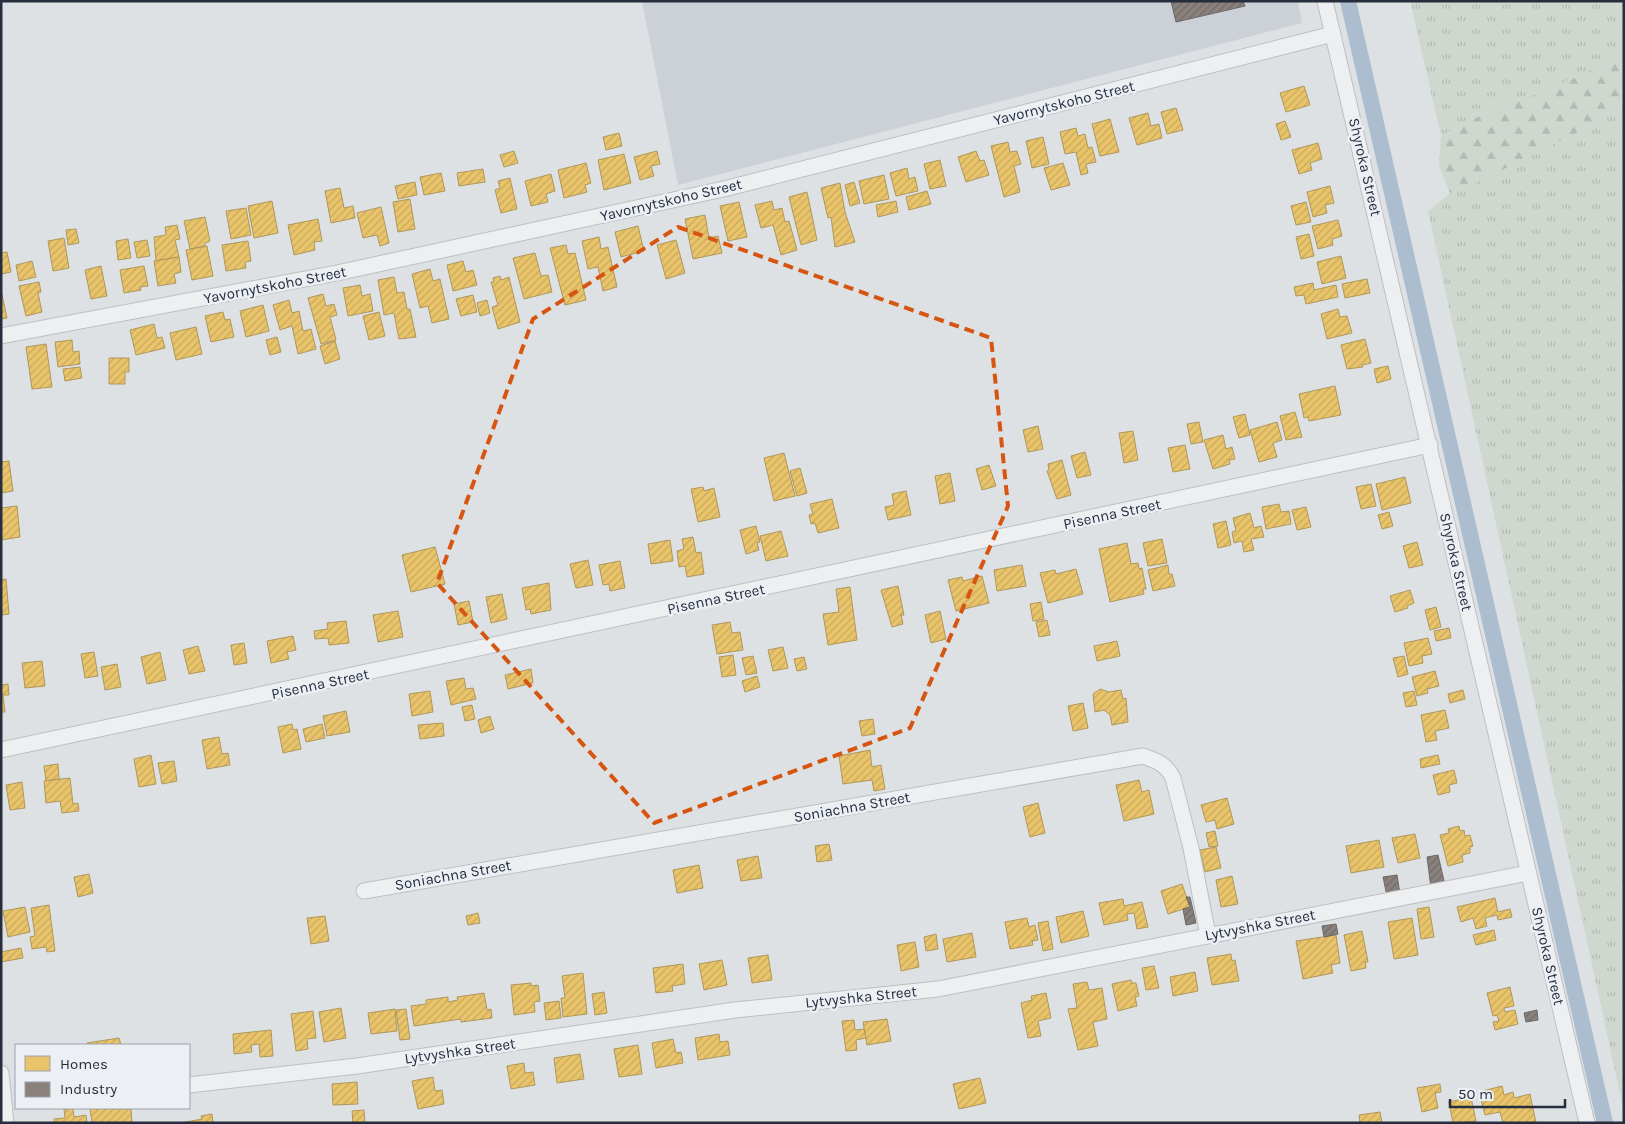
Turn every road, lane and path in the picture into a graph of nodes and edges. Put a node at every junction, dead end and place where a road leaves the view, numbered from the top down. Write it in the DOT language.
graph roads {
  1 [pos="1325,1"];
  2 [pos="1333,34"];
  3 [pos="1,336"];
  4 [pos="1430,445"];
  5 [pos="1,750"];
  6 [pos="1528,873"];
  7 [pos="364,891"];
  8 [pos="1208,935"];
  9 [pos="1,1073"];
  10 [pos="190,1085"];
  11 [pos="11,1104"];
  12 [pos="6,1123"];
  13 [pos="1587,1123"];
  1 -- 2 [label="street, Shyroka Street"];
  2 -- 3 [label="street, Yavornytskoho Street"];
  2 -- 4 [label="street, Shyroka Street"];
  4 -- 5 [label="street, Pisenna Street"];
  4 -- 6 [label="street, Shyroka Street"];
  6 -- 8 [label="street, Lytvyshka Street"];
  6 -- 13 [label="street, Shyroka Street"];
  7 -- 8 [label="street, Soniachna Street"];
  8 -- 10 [label="street, Lytvyshka Street"];
  9 -- 11 [label="street"];
  11 -- 12 [label="street"];
}
